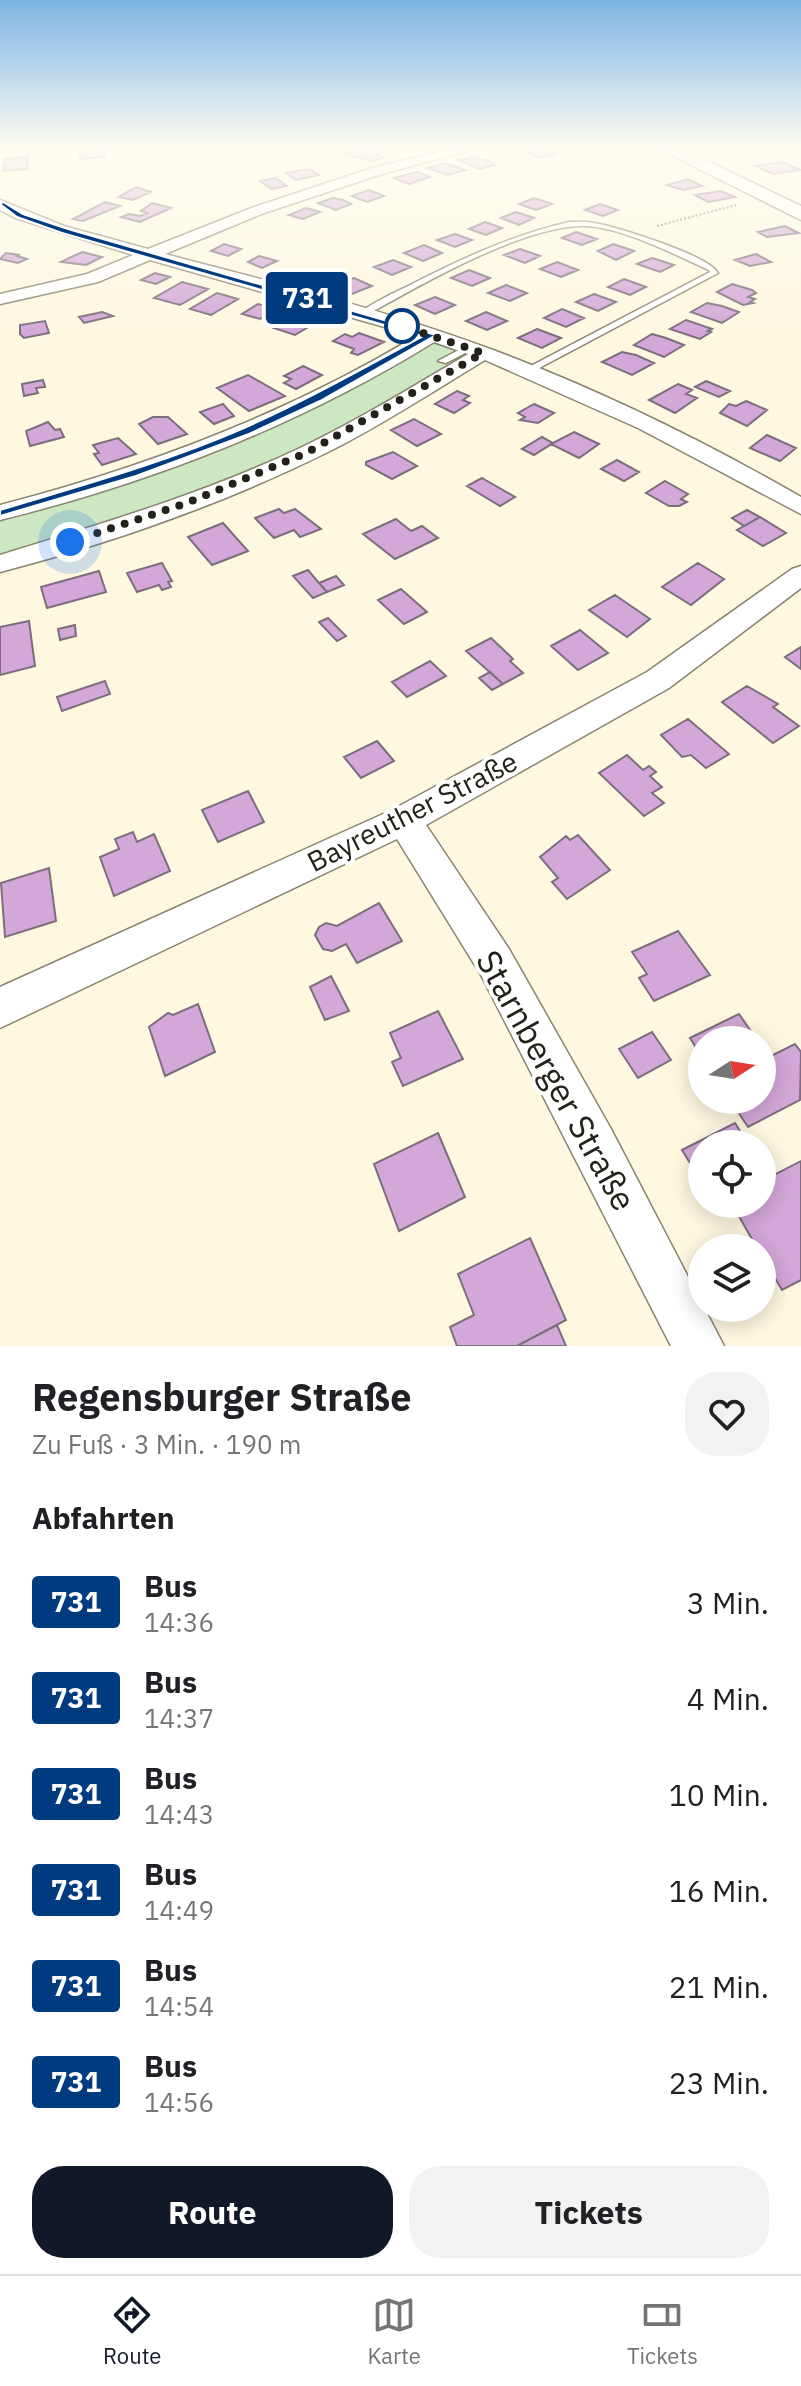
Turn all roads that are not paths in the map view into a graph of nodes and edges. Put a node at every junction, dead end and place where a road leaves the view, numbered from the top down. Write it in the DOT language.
graph roads {
  1 [pos="12,210"];
  2 [pos="260,210"];
  3 [pos="153,256"];
  4 [pos="0,299"];
  5 [pos="362,314"];
  6 [pos="431,335"];
  7 [pos="476,350"];
  8 [pos="443,361"];
  9 [pos="528,371"];
  10 [pos="801,507"];
  11 [pos="0,513"];
  12 [pos="0,564"];
  13 [pos="801,575"];
  14 [pos="404,820"];
  15 [pos="0,1008"];
  16 [pos="698,1346"];
  1 -- 3 [label="street"];
  2 -- 3 [label="street"];
  3 -- 4 [label="street"];
  3 -- 5 [label="street"];
  5 -- 6 [label="street"];
  5 -- 9 [label="lane"];
  6 -- 7 [label="street"];
  6 -- 11 [label="street"];
  7 -- 8 [label="lane"];
  7 -- 9 [label="street"];
  7 -- 12 [label="street"];
  9 -- 10 [label="street"];
  13 -- 14 [label="street, Bayreuther Straße"];
  14 -- 15 [label="street, Bayreuther Straße"];
  14 -- 16 [label="street, Starnberger Straße"];
}
